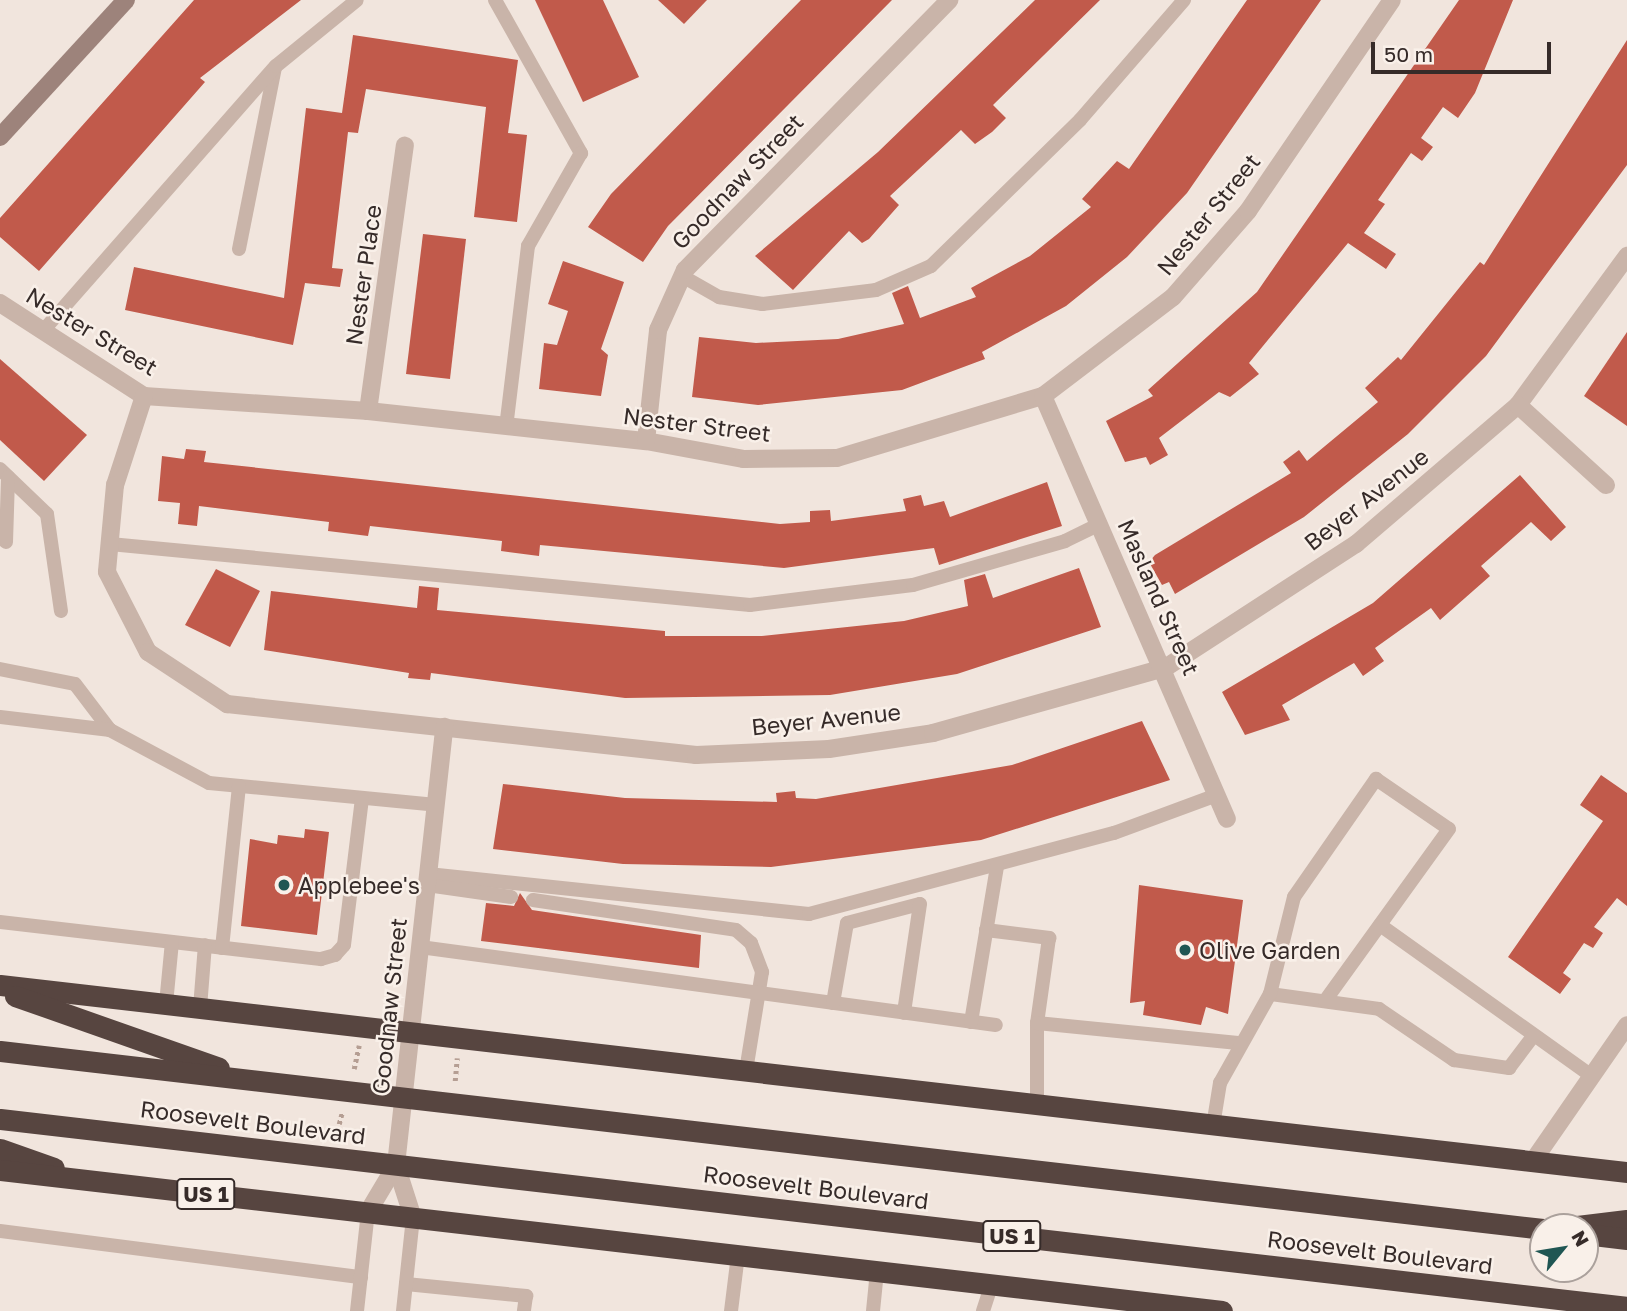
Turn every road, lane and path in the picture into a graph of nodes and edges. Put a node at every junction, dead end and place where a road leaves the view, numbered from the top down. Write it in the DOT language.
graph roads {
  1 [pos="125,0"];
  2 [pos="357,0"];
  3 [pos="495,0"];
  4 [pos="949,0"];
  5 [pos="1184,0"];
  6 [pos="1392,0"];
  7 [pos="276,66"];
  8 [pos="0,137"];
  9 [pos="405,146"];
  10 [pos="239,249"];
  11 [pos="1627,256"];
  12 [pos="682,276"];
  13 [pos="0,303"];
  14 [pos="42,332"];
  15 [pos="144,396"];
  16 [pos="1042,396"];
  17 [pos="1518,405"];
  18 [pos="368,411"];
  19 [pos="506,427"];
  20 [pos="646,441"];
  21 [pos="4,473"];
  22 [pos="1606,485"];
  23 [pos="1100,524"];
  24 [pos="6,542"];
  25 [pos="110,544"];
  26 [pos="61,611"];
  27 [pos="1165,668"];
  28 [pos="0,669"];
  29 [pos="0,717"];
  30 [pos="444,727"];
  31 [pos="110,730"];
  32 [pos="239,786"];
  33 [pos="1217,796"];
  34 [pos="362,798"];
  35 [pos="436,805"];
  36 [pos="1227,819"];
  37 [pos="997,866"];
  38 [pos="428,880"];
  39 [pos="511,897"];
  40 [pos="533,900"];
  41 [pos="0,922"];
  42 [pos="1380,925"];
  43 [pos="986,930"];
  44 [pos="172,942"];
  45 [pos="205,946"];
  46 [pos="420,947"];
  47 [pos="222,948"];
  48 [pos="0,988"];
  49 [pos="756,993"];
  50 [pos="1270,994"];
  51 [pos="1325,1001"];
  52 [pos="833,1003"];
  53 [pos="166,1004"];
  54 [pos="200,1008"];
  55 [pos="904,1013"];
  56 [pos="971,1022"];
  57 [pos="1037,1024"];
  58 [pos="996,1025"];
  59 [pos="1627,1025"];
  60 [pos="411,1033"];
  61 [pos="1534,1035"];
  62 [pos="1238,1044"];
  63 [pos="359,1046"];
  64 [pos="0,1051"];
  65 [pos="457,1057"];
  66 [pos="354,1069"];
  67 [pos="746,1071"];
  68 [pos="1592,1076"];
  69 [pos="254,1080"];
  70 [pos="455,1081"];
  71 [pos="404,1097"];
  72 [pos="1037,1104"];
  73 [pos="342,1113"];
  74 [pos="0,1119"];
  75 [pos="339,1124"];
  76 [pos="1213,1126"];
  77 [pos="0,1149"];
  78 [pos="1533,1161"];
  79 [pos="396,1165"];
  80 [pos="0,1170"];
  81 [pos="1627,1172"];
  82 [pos="91,1181"];
  83 [pos="368,1212"];
  84 [pos="413,1218"];
  85 [pos="1627,1220"];
  86 [pos="1599,1223"];
  87 [pos="1529,1227"];
  88 [pos="0,1231"];
  89 [pos="1599,1236"];
  90 [pos="1627,1239"];
  91 [pos="738,1255"];
  92 [pos="877,1271"];
  93 [pos="361,1277"];
  94 [pos="405,1284"];
  95 [pos="992,1284"];
  96 [pos="1627,1307"];
  97 [pos="357,1311"];
  98 [pos="402,1311"];
  99 [pos="524,1311"];
  100 [pos="731,1311"];
  101 [pos="873,1311"];
  102 [pos="983,1311"];
  103 [pos="1222,1311"];
  1 -- 8 [label="main road"];
  2 -- 7 [label="lane"];
  3 -- 19 [label="lane"];
  4 -- 12 [label="street, Goodnaw Street"];
  5 -- 12 [label="lane"];
  6 -- 16 [label="street, Nester Street"];
  7 -- 10 [label="lane"];
  7 -- 14 [label="lane"];
  9 -- 18 [label="street, Nester Place"];
  11 -- 17 [label="street, Beyer Avenue"];
  12 -- 20 [label="street, Goodnaw Street"];
  13 -- 14 [label="street, Nester Street"];
  14 -- 15 [label="street, Nester Street"];
  15 -- 18 [label="street, Nester Street"];
  15 -- 25 [label="street, Beyer Avenue"];
  16 -- 20 [label="street, Nester Street"];
  16 -- 23 [label="street, Masland Street"];
  17 -- 22 [label="street"];
  17 -- 27 [label="street, Beyer Avenue"];
  18 -- 19 [label="street, Nester Street"];
  19 -- 20 [label="street, Nester Street"];
  21 -- 24 [label="lane"];
  21 -- 26 [label="lane"];
  23 -- 25 [label="lane"];
  23 -- 27 [label="street, Masland Street"];
  25 -- 30 [label="street, Beyer Avenue"];
  27 -- 30 [label="street, Beyer Avenue"];
  27 -- 33 [label="street, Masland Street"];
  28 -- 31 [label="lane"];
  29 -- 31 [label="lane"];
  30 -- 35 [label="street, Goodnaw Street"];
  31 -- 32 [label="lane"];
  32 -- 34 [label="lane"];
  32 -- 47 [label="lane"];
  33 -- 36 [label="street, Masland Street"];
  33 -- 37 [label="lane"];
  34 -- 35 [label="lane"];
  34 -- 47 [label="lane"];
  35 -- 38 [label="street, Goodnaw Street"];
  37 -- 38 [label="lane"];
  37 -- 43 [label="lane"];
  38 -- 39 [label="lane"];
  38 -- 46 [label="street, Goodnaw Street"];
  40 -- 49 [label="lane"];
  41 -- 44 [label="lane"];
  42 -- 50 [label="lane"];
  42 -- 51 [label="lane"];
  42 -- 61 [label="lane"];
  43 -- 56 [label="lane"];
  43 -- 57 [label="lane"];
  44 -- 45 [label="lane"];
  44 -- 53 [label="lane"];
  45 -- 47 [label="lane"];
  45 -- 54 [label="lane"];
  46 -- 49 [label="lane"];
  46 -- 60 [label="street, Goodnaw Street"];
  48 -- 53 [label="highway"];
  48 -- 69 [label="highway"];
  49 -- 52 [label="lane"];
  49 -- 67 [label="lane"];
  50 -- 51 [label="lane"];
  50 -- 62 [label="lane"];
  51 -- 61 [label="lane"];
  52 -- 55 [label="lane"];
  52 -- 55 [label="lane"];
  53 -- 54 [label="highway"];
  54 -- 60 [label="highway"];
  55 -- 56 [label="lane"];
  56 -- 58 [label="lane"];
  57 -- 62 [label="lane"];
  57 -- 72 [label="lane"];
  59 -- 68 [label="street"];
  60 -- 67 [label="highway"];
  60 -- 71 [label="street, Goodnaw Street"];
  61 -- 68 [label="lane"];
  62 -- 76 [label="lane"];
  63 -- 66 [label="path"];
  64 -- 69 [label="highway, Roosevelt Boulevard"];
  65 -- 70 [label="path"];
  67 -- 72 [label="highway"];
  68 -- 78 [label="street"];
  69 -- 71 [label="highway, Roosevelt Boulevard"];
  71 -- 79 [label="street, Goodnaw Street"];
  71 -- 87 [label="highway, Roosevelt Boulevard"];
  72 -- 76 [label="highway"];
  73 -- 75 [label="path"];
  74 -- 79 [label="highway, Roosevelt Boulevard / US 1"];
  76 -- 78 [label="highway"];
  77 -- 82 [label="highway"];
  78 -- 81 [label="highway"];
  79 -- 83 [label="street, Goodnaw Street"];
  79 -- 84 [label="street, Goodnaw Street"];
  79 -- 96 [label="highway, Roosevelt Boulevard / US 1"];
  80 -- 82 [label="highway, US 1"];
  82 -- 83 [label="highway, US 1"];
  83 -- 84 [label="highway, US 1"];
  83 -- 93 [label="lane"];
  84 -- 91 [label="highway, US 1"];
  84 -- 94 [label="lane"];
  85 -- 86 [label="highway"];
  88 -- 93 [label="lane"];
  89 -- 90 [label="highway"];
  91 -- 92 [label="highway, US 1"];
  91 -- 100 [label="lane"];
  92 -- 95 [label="highway, US 1"];
  92 -- 101 [label="lane"];
  93 -- 97 [label="lane"];
  94 -- 98 [label="lane"];
  94 -- 99 [label="lane"];
  95 -- 102 [label="lane"];
  95 -- 103 [label="highway, US 1"];
}
